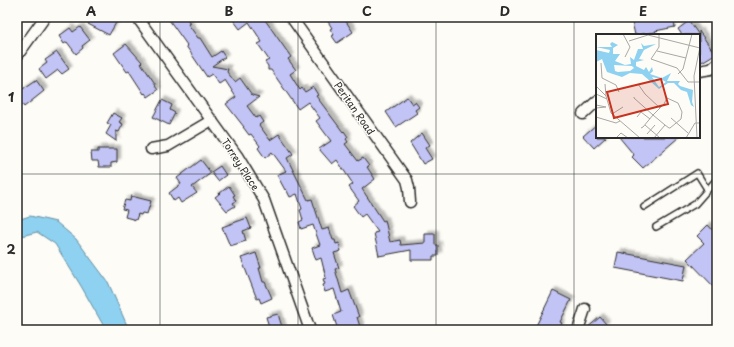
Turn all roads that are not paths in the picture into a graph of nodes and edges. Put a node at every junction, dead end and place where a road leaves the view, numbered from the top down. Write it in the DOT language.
graph roads {
  1 [pos="45,17"];
  2 [pos="137,17"];
  3 [pos="291,17"];
  4 [pos="17,56"];
  5 [pos="717,64"];
  6 [pos="700,71"];
  7 [pos="596,102"];
  8 [pos="583,114"];
  9 [pos="212,120"];
  10 [pos="151,149"];
  11 [pos="717,179"];
  12 [pos="707,189"];
  13 [pos="410,202"];
  14 [pos="644,207"];
  15 [pos="656,227"];
  16 [pos="585,309"];
  17 [pos="310,330"];
  18 [pos="578,330"];
  1 -- 4 [label="street"];
  2 -- 9 [label="street, Torrey Place"];
  3 -- 13 [label="street, Peritan Road"];
  5 -- 6 [label="street"];
  7 -- 8 [label="street"];
  9 -- 10 [label="street"];
  9 -- 17 [label="street, Torrey Place"];
  11 -- 12 [label="lane"];
  12 -- 14 [label="lane"];
  12 -- 15 [label="lane"];
  16 -- 18 [label="street"];
}
